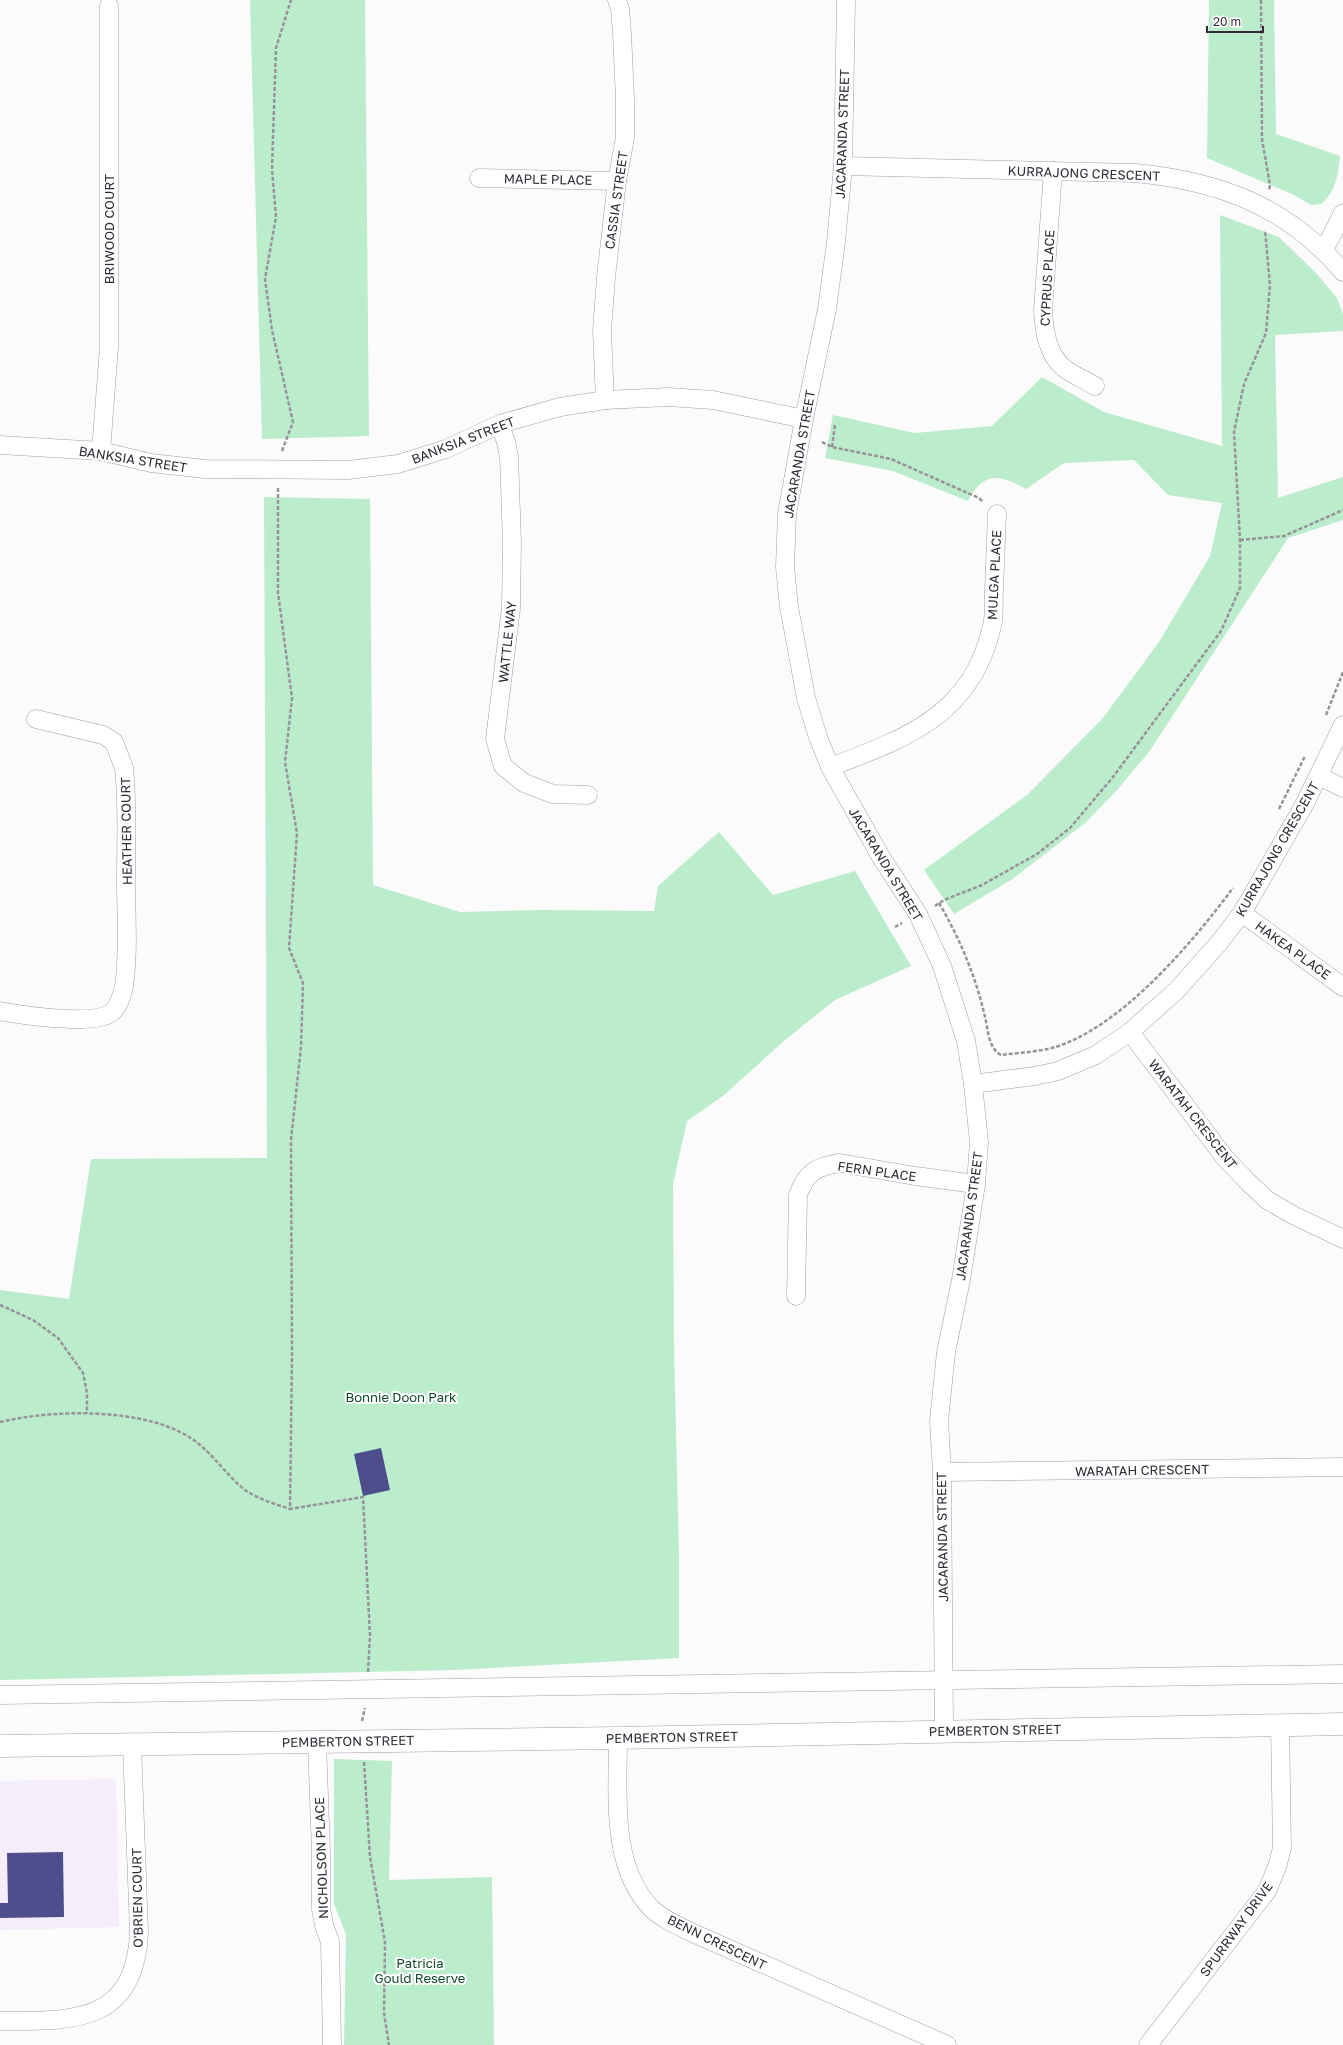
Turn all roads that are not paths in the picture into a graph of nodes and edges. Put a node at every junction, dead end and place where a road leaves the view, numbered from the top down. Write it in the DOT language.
graph roads {
  1 [pos="617,0"];
  2 [pos="846,0"];
  3 [pos="109,6"];
  4 [pos="844,166"];
  5 [pos="1053,171"];
  6 [pos="479,178"];
  7 [pos="617,181"];
  8 [pos="1343,213"];
  9 [pos="1324,250"];
  10 [pos="1343,272"];
  11 [pos="1094,386"];
  12 [pos="605,400"];
  13 [pos="804,419"];
  14 [pos="500,424"];
  15 [pos="0,445"];
  16 [pos="101,451"];
  17 [pos="997,514"];
  18 [pos="36,719"];
  19 [pos="1343,725"];
  20 [pos="830,767"];
  21 [pos="1319,776"];
  22 [pos="1343,788"];
  23 [pos="588,795"];
  24 [pos="1242,913"];
  25 [pos="1343,987"];
  26 [pos="0,1011"];
  27 [pos="1130,1032"];
  28 [pos="973,1084"];
  29 [pos="976,1184"];
  30 [pos="1343,1239"];
  31 [pos="796,1296"];
  32 [pos="1343,1466"];
  33 [pos="942,1472"];
  34 [pos="1343,1674"];
  35 [pos="944,1680"];
  36 [pos="0,1695"];
  37 [pos="1343,1724"];
  38 [pos="1280,1725"];
  39 [pos="944,1731"];
  40 [pos="618,1738"];
  41 [pos="317,1742"];
  42 [pos="132,1744"];
  43 [pos="0,1746"];
  44 [pos="0,2020"];
  45 [pos="332,2045"];
  46 [pos="947,2045"];
  47 [pos="1148,2045"];
  1 -- 7 [label="street, CASSIA STREET"];
  2 -- 4 [label="street, JACARANDA STREET"];
  3 -- 16 [label="street, BRIWOOD COURT"];
  4 -- 5 [label="street, KURRAJONG CRESCENT"];
  4 -- 13 [label="street, JACARANDA STREET"];
  5 -- 9 [label="street, KURRAJONG CRESCENT"];
  5 -- 11 [label="street, CYPRUS PLACE"];
  6 -- 7 [label="street, MAPLE PLACE"];
  7 -- 12 [label="street, CASSIA STREET"];
  8 -- 9 [label="street"];
  9 -- 10 [label="street, KURRAJONG CRESCENT"];
  12 -- 13 [label="street, BANKSIA STREET"];
  12 -- 14 [label="street, BANKSIA STREET"];
  13 -- 20 [label="street, JACARANDA STREET"];
  14 -- 16 [label="street, BANKSIA STREET"];
  14 -- 23 [label="street, WATTLE WAY"];
  15 -- 16 [label="street, BANKSIA STREET"];
  17 -- 20 [label="street, MULGA PLACE"];
  18 -- 26 [label="street, HEATHER COURT"];
  19 -- 21 [label="street, KURRAJONG CRESCENT"];
  20 -- 28 [label="street, JACARANDA STREET"];
  21 -- 22 [label="street"];
  21 -- 24 [label="street, KURRAJONG CRESCENT"];
  24 -- 25 [label="street, HAKEA PLACE"];
  24 -- 27 [label="street, KURRAJONG CRESCENT"];
  27 -- 28 [label="street, KURRAJONG CRESCENT"];
  27 -- 30 [label="street, WARATAH CRESCENT"];
  28 -- 29 [label="street, JACARANDA STREET"];
  29 -- 31 [label="street, FERN PLACE"];
  29 -- 33 [label="street, JACARANDA STREET"];
  32 -- 33 [label="street, WARATAH CRESCENT"];
  33 -- 35 [label="street, JACARANDA STREET"];
  34 -- 35 [label="street"];
  35 -- 36 [label="street"];
  35 -- 39 [label="street, JACARANDA STREET"];
  37 -- 38 [label="main road, PEMBERTON STREET"];
  38 -- 39 [label="main road, PEMBERTON STREET"];
  38 -- 47 [label="street, SPURRWAY DRIVE"];
  39 -- 40 [label="main road, PEMBERTON STREET"];
  40 -- 41 [label="main road, PEMBERTON STREET"];
  40 -- 46 [label="street, BENN CRESCENT"];
  41 -- 42 [label="main road, PEMBERTON STREET"];
  41 -- 45 [label="street, NICHOLSON PLACE"];
  42 -- 43 [label="main road, PEMBERTON STREET"];
  42 -- 44 [label="street, O'BRIEN COURT"];
}
